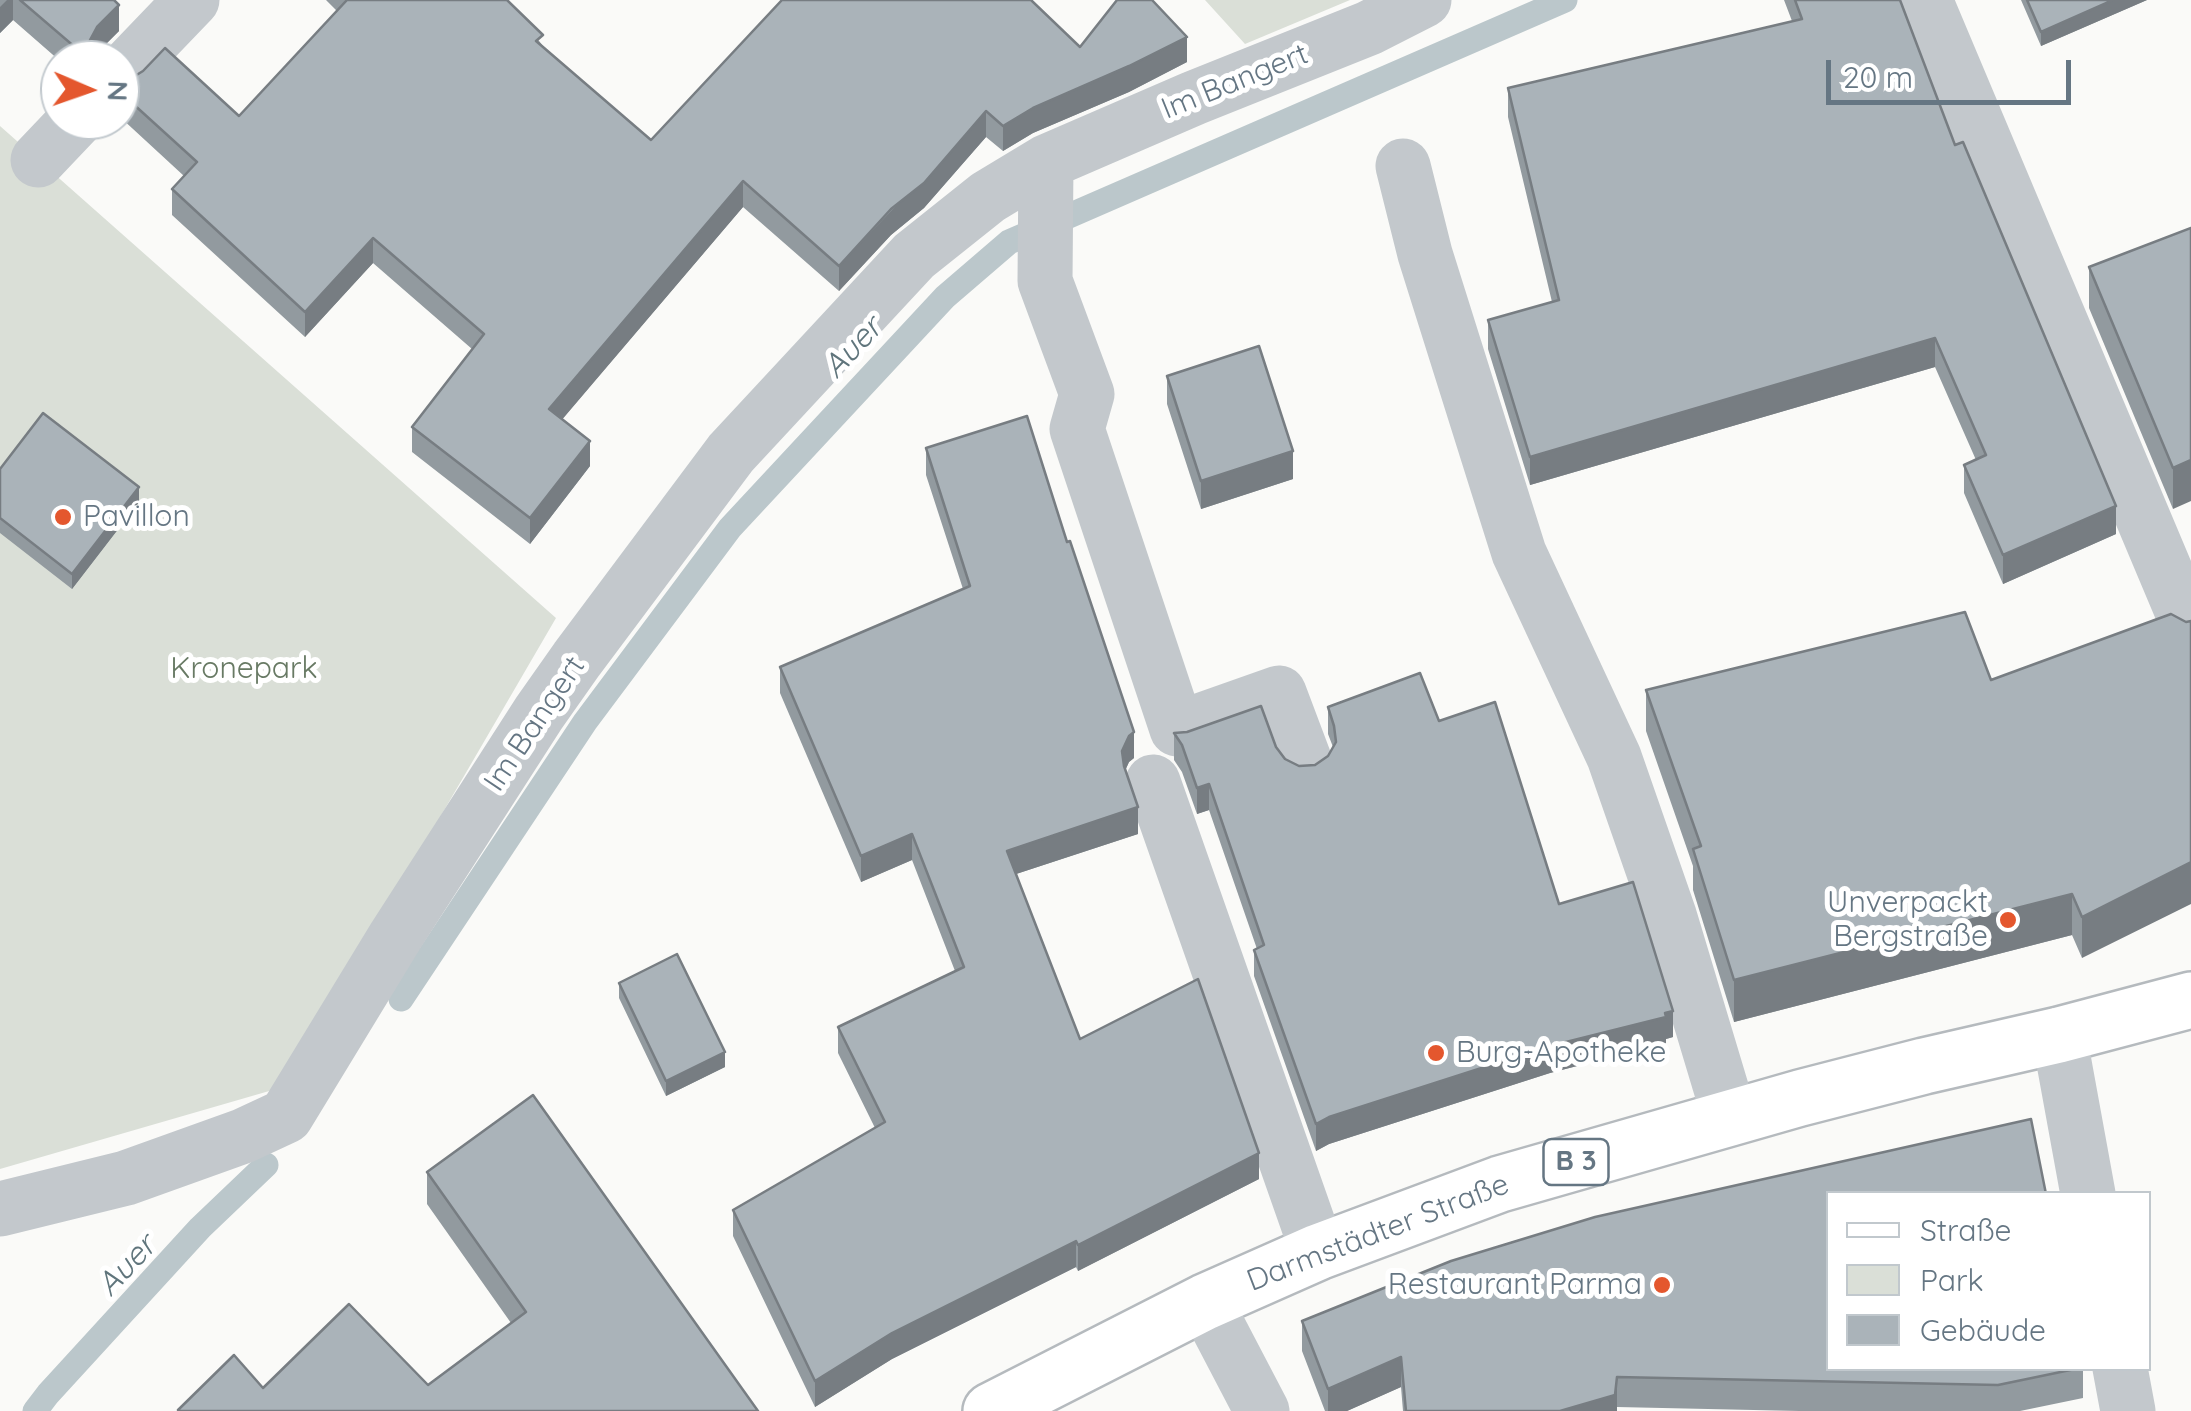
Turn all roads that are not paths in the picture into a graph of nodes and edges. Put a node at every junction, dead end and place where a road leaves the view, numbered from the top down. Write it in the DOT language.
graph roads {
  1 [pos="192,0"];
  2 [pos="1424,0"];
  3 [pos="1925,0"];
  4 [pos="140,54"];
  5 [pos="57,140"];
  6 [pos="38,160"];
  7 [pos="1403,166"];
  8 [pos="1045,209"];
  9 [pos="2191,632"];
  10 [pos="1305,762"];
  11 [pos="1154,782"];
  12 [pos="2191,1000"];
  13 [pos="2059,1035"];
  14 [pos="1730,1118"];
  15 [pos="2087,1191"];
  16 [pos="0,1209"];
  17 [pos="1318,1252"];
  18 [pos="1205,1302"];
  19 [pos="2121,1371"];
  20 [pos="992,1411"];
  21 [pos="1262,1411"];
  22 [pos="2128,1411"];
  1 -- 4 [label="street"];
  2 -- 8 [label="street, Im Bangert"];
  3 -- 9 [label="street"];
  5 -- 6 [label="street"];
  7 -- 14 [label="street"];
  8 -- 10 [label="street"];
  8 -- 16 [label="street, Im Bangert"];
  11 -- 17 [label="street"];
  12 -- 13 [label="main road, Darmstädter Straße / B 3"];
  13 -- 14 [label="main road, Darmstädter Straße / B 3"];
  13 -- 15 [label="street"];
  14 -- 17 [label="main road, Darmstädter Straße / B 3"];
  17 -- 18 [label="main road, Darmstädter Straße / B 3"];
  18 -- 20 [label="main road, Darmstädter Straße / B 3"];
  18 -- 21 [label="street"];
  19 -- 22 [label="street"];
}
